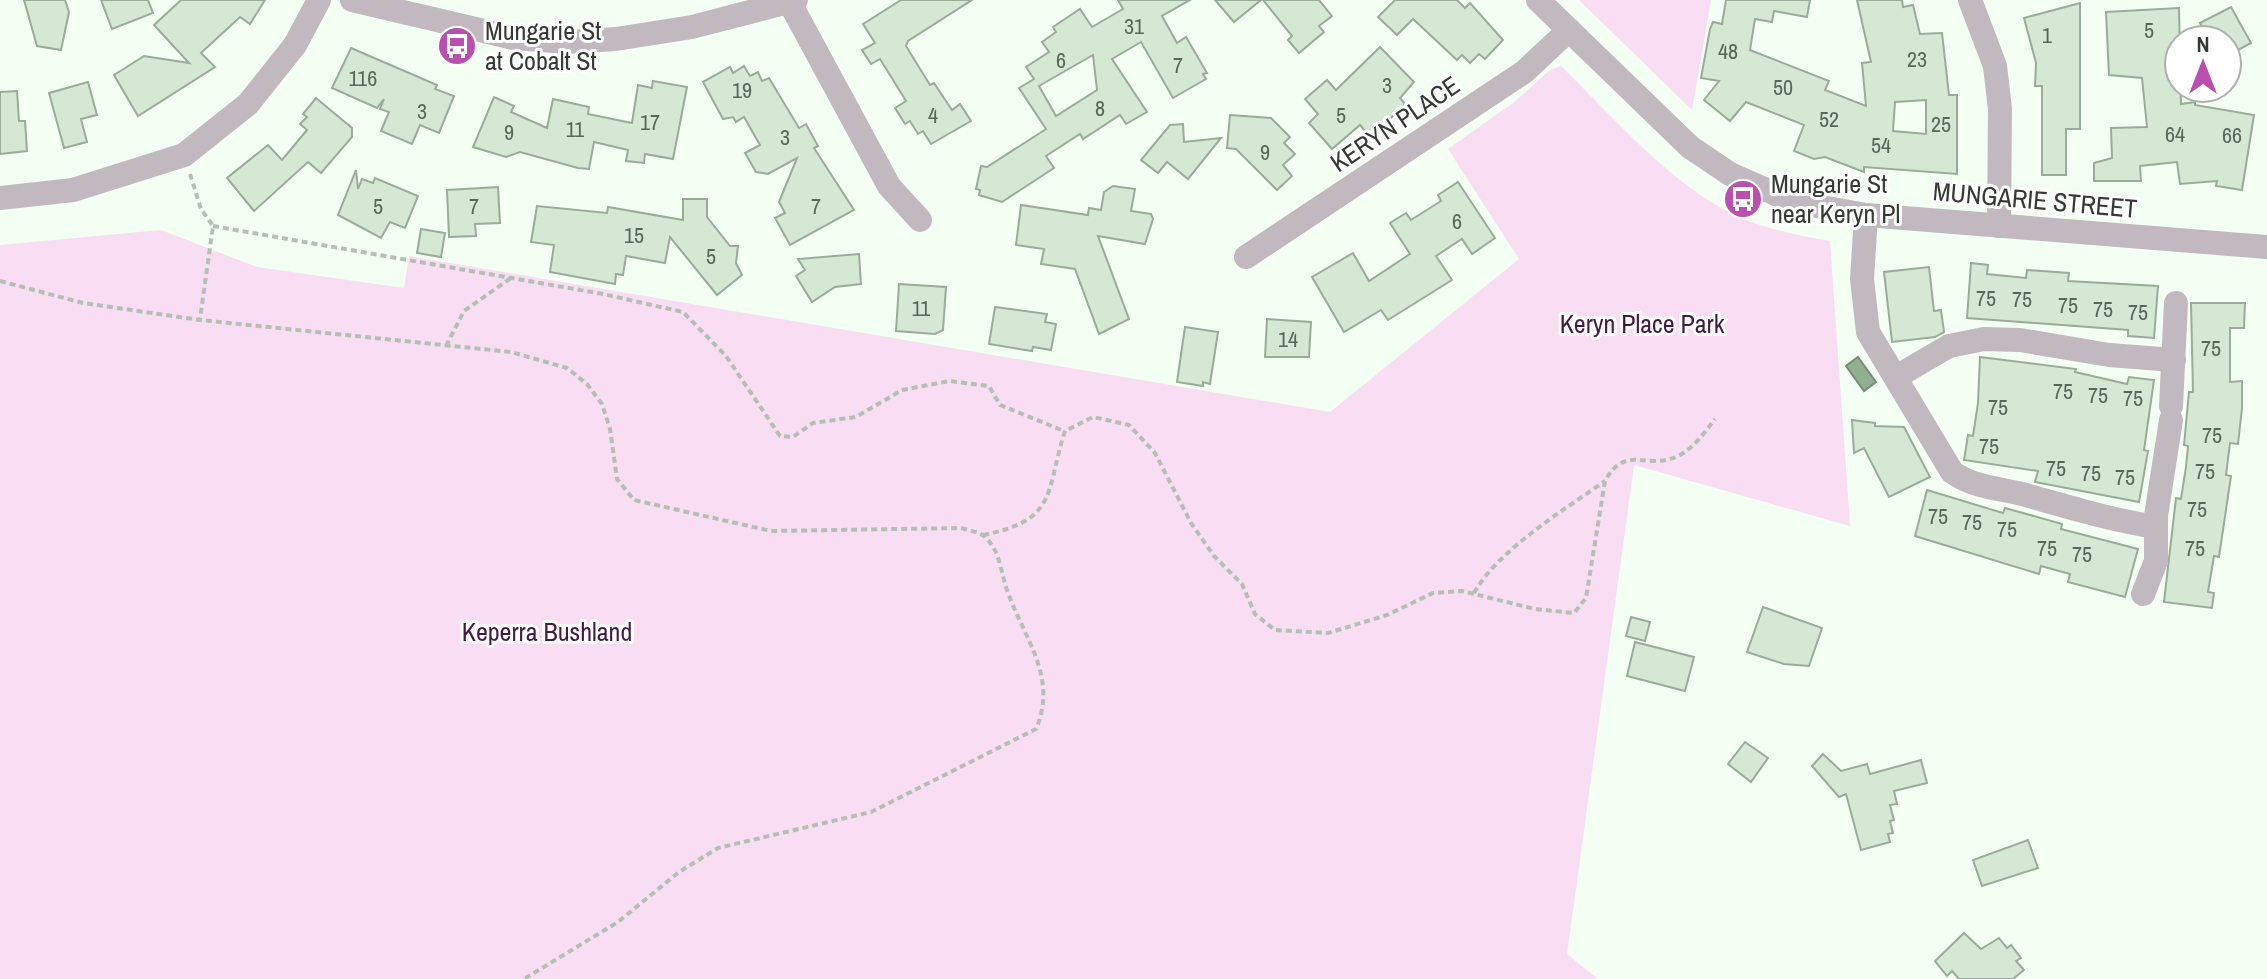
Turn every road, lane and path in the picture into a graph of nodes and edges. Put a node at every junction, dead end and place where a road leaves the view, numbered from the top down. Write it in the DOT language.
graph roads {
  1 [pos="319,0"];
  2 [pos="352,0"];
  3 [pos="1538,0"];
  4 [pos="1970,0"];
  5 [pos="793,1"];
  6 [pos="1569,30"];
  7 [pos="189,172"];
  8 [pos="0,198"];
  9 [pos="1866,215"];
  10 [pos="920,220"];
  11 [pos="213,226"];
  12 [pos="1999,226"];
  13 [pos="2267,247"];
  14 [pos="1246,257"];
  15 [pos="511,278"];
  16 [pos="0,281"];
  17 [pos="2176,303"];
  18 [pos="200,320"];
  19 [pos="446,346"];
  20 [pos="2174,360"];
  21 [pos="1896,377"];
  22 [pos="1715,419"];
  23 [pos="1065,431"];
  24 [pos="1605,481"];
  25 [pos="2156,527"];
  26 [pos="983,535"];
  27 [pos="1473,594"];
  28 [pos="2143,594"];
  29 [pos="524,979"];
  1 -- 8 [label="street"];
  2 -- 5 [label="street"];
  3 -- 6 [label="street, MUNGARIE STREET"];
  4 -- 12 [label="street"];
  5 -- 10 [label="street"];
  6 -- 9 [label="street, MUNGARIE STREET"];
  6 -- 14 [label="street, KERYN PLACE"];
  7 -- 11 [label="path"];
  9 -- 12 [label="street, MUNGARIE STREET"];
  9 -- 21 [label="street"];
  11 -- 15 [label="path"];
  11 -- 18 [label="path"];
  12 -- 13 [label="street, MUNGARIE STREET"];
  15 -- 19 [label="path"];
  15 -- 23 [label="path"];
  16 -- 18 [label="path"];
  17 -- 20 [label="street"];
  18 -- 19 [label="path"];
  19 -- 26 [label="path"];
  20 -- 21 [label="street"];
  20 -- 25 [label="street"];
  21 -- 25 [label="street"];
  22 -- 24 [label="path"];
  23 -- 26 [label="path"];
  23 -- 27 [label="path"];
  24 -- 27 [label="path"];
  24 -- 27 [label="path"];
  25 -- 28 [label="street"];
  26 -- 29 [label="path"];
}
